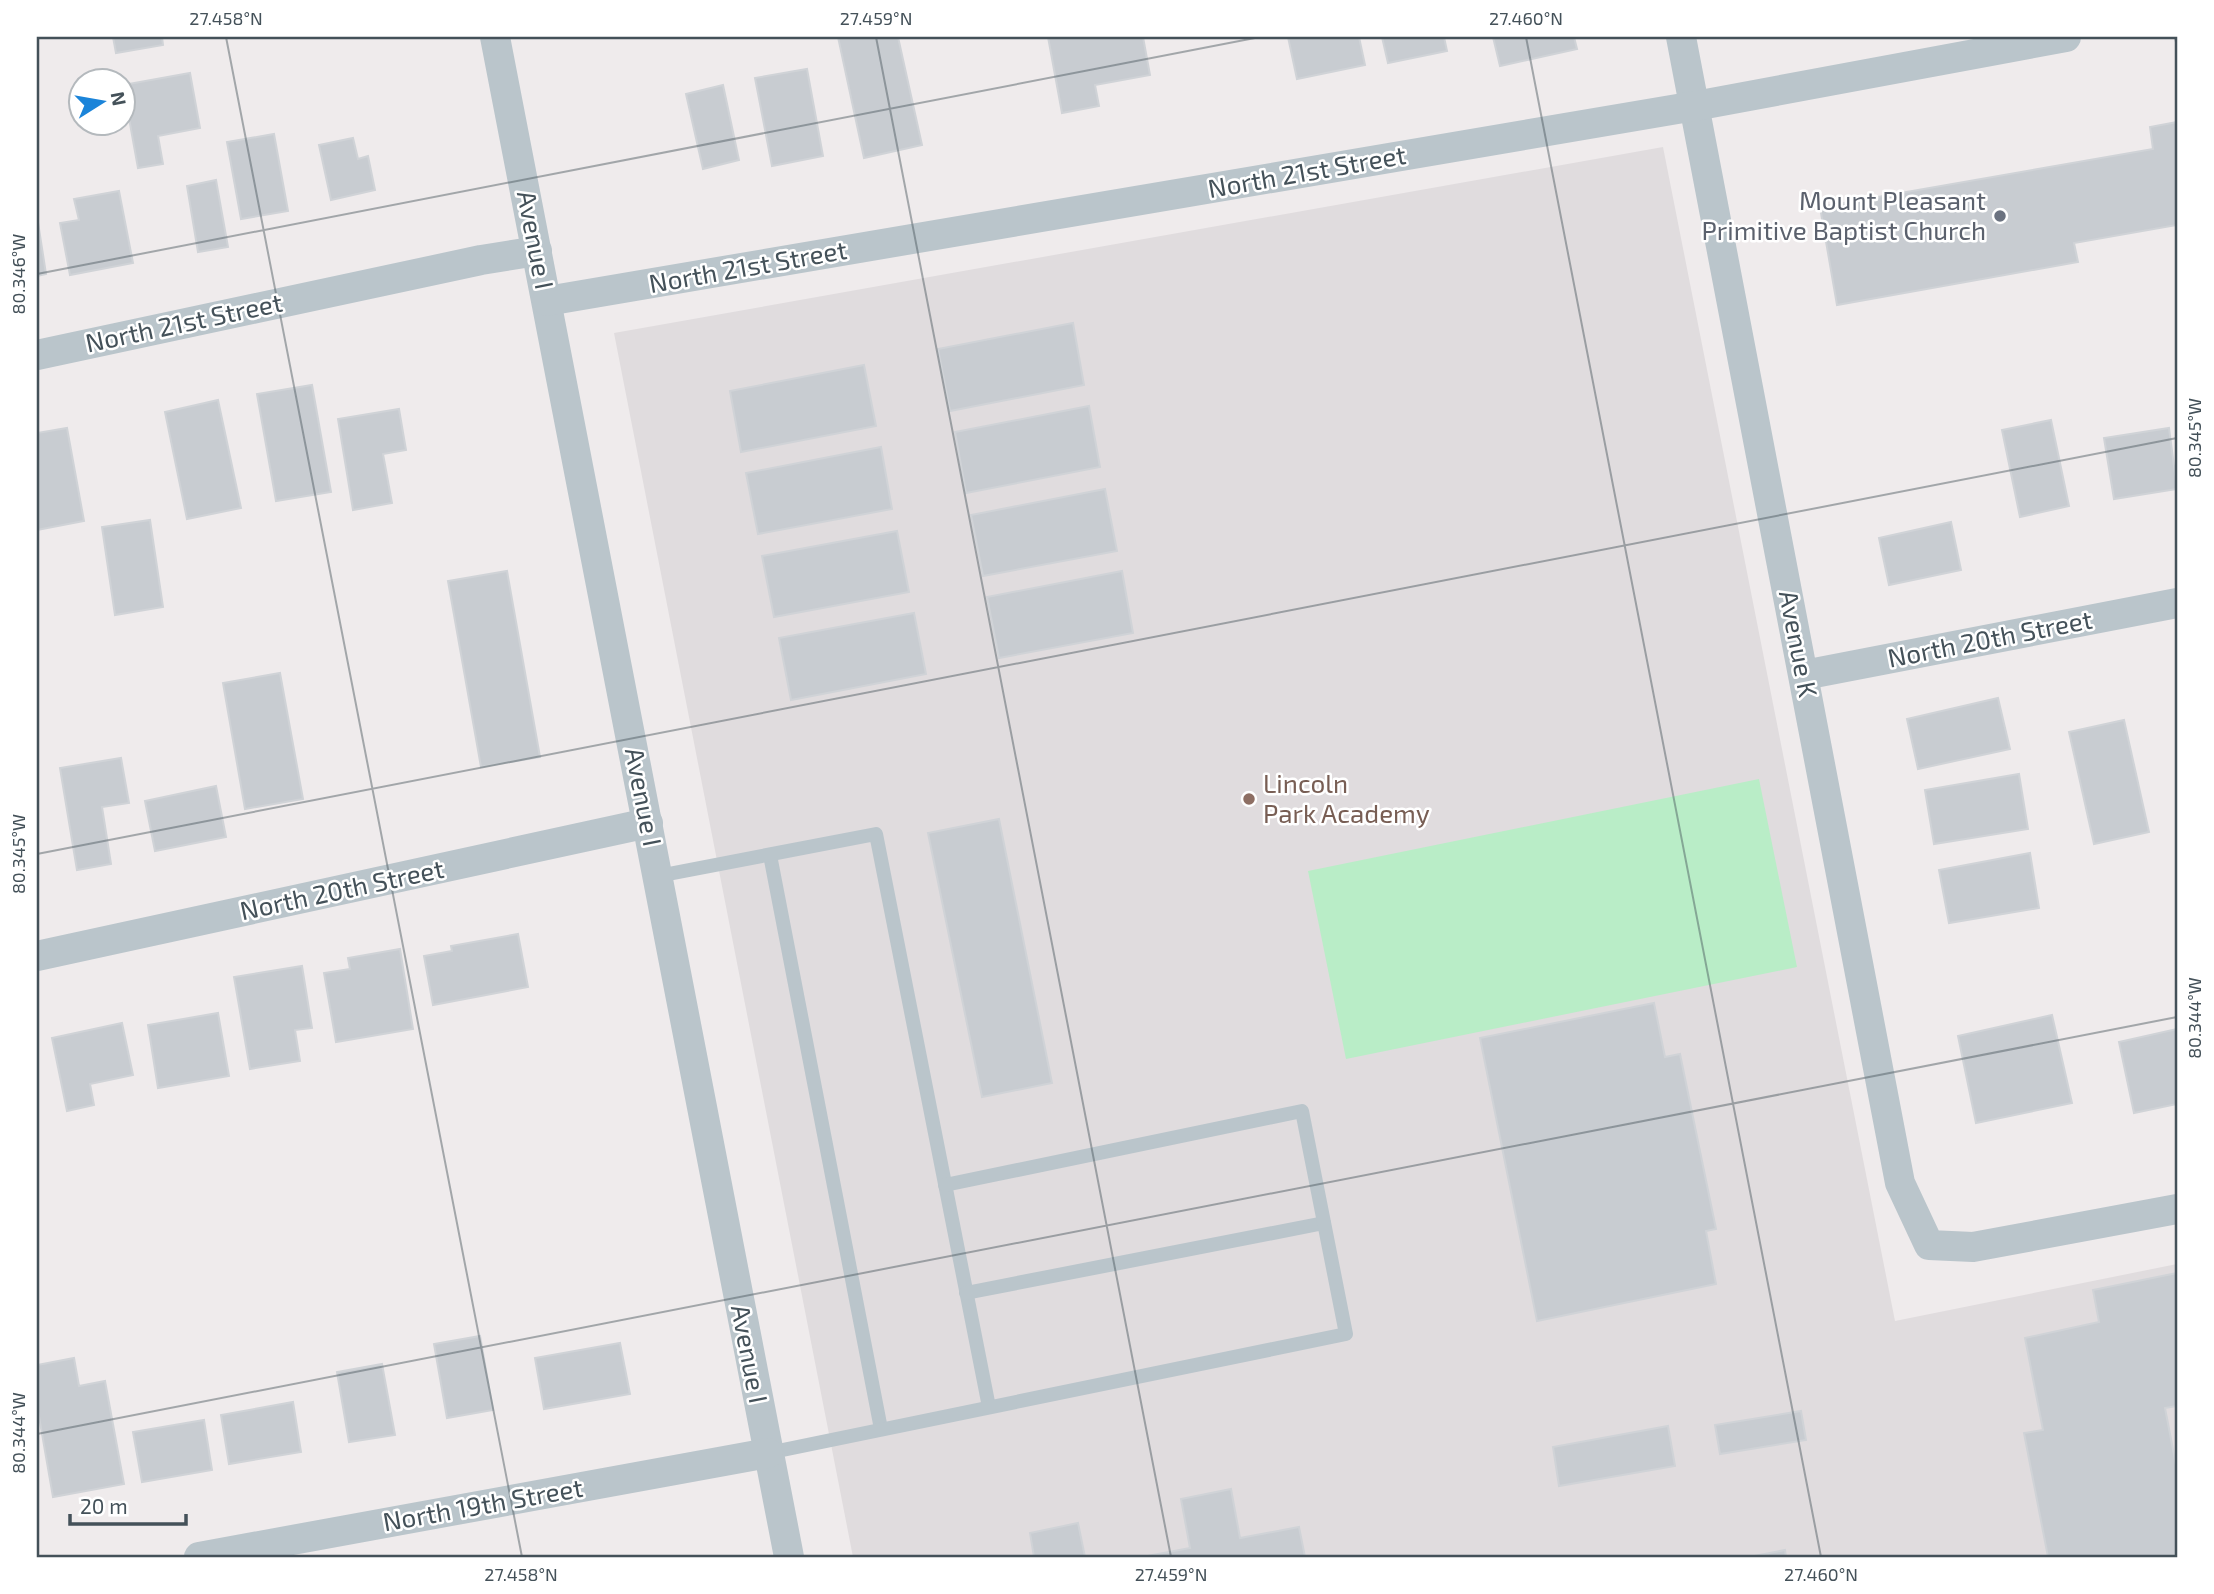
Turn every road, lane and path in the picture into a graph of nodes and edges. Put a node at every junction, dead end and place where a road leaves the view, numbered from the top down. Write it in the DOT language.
graph roads {
  1 [pos="495,37"];
  2 [pos="1681,37"];
  3 [pos="2066,37"];
  4 [pos="1695,106"];
  5 [pos="537,251"];
  6 [pos="547,301"];
  7 [pos="37,355"];
  8 [pos="2177,603"];
  9 [pos="1804,675"];
  10 [pos="648,823"];
  11 [pos="770,855"];
  12 [pos="658,876"];
  13 [pos="37,956"];
  14 [pos="945,1185"];
  15 [pos="2177,1209"];
  16 [pos="1324,1223"];
  17 [pos="966,1293"];
  18 [pos="989,1407"];
  19 [pos="881,1429"];
  20 [pos="768,1452"];
  21 [pos="199,1557"];
  22 [pos="789,1557"];
  1 -- 5 [label="street, Avenue I"];
  2 -- 4 [label="street, Avenue K"];
  3 -- 4 [label="street, North 21st Street"];
  4 -- 6 [label="street, North 21st Street"];
  4 -- 9 [label="street, Avenue K"];
  5 -- 6 [label="street, Avenue I"];
  5 -- 7 [label="street, North 21st Street"];
  6 -- 10 [label="street, Avenue I"];
  8 -- 9 [label="street, North 20th Street"];
  9 -- 15 [label="street, Avenue K"];
  10 -- 12 [label="street, Avenue I"];
  10 -- 13 [label="street, North 20th Street"];
  11 -- 12 [label="lane"];
  11 -- 14 [label="lane"];
  11 -- 19 [label="lane"];
  12 -- 20 [label="street, Avenue I"];
  14 -- 16 [label="lane"];
  14 -- 17 [label="lane"];
  16 -- 17 [label="lane"];
  16 -- 18 [label="lane"];
  17 -- 18 [label="lane"];
  18 -- 19 [label="lane"];
  19 -- 20 [label="lane"];
  20 -- 21 [label="street, North 19th Street"];
  20 -- 22 [label="street, Avenue I"];
}
